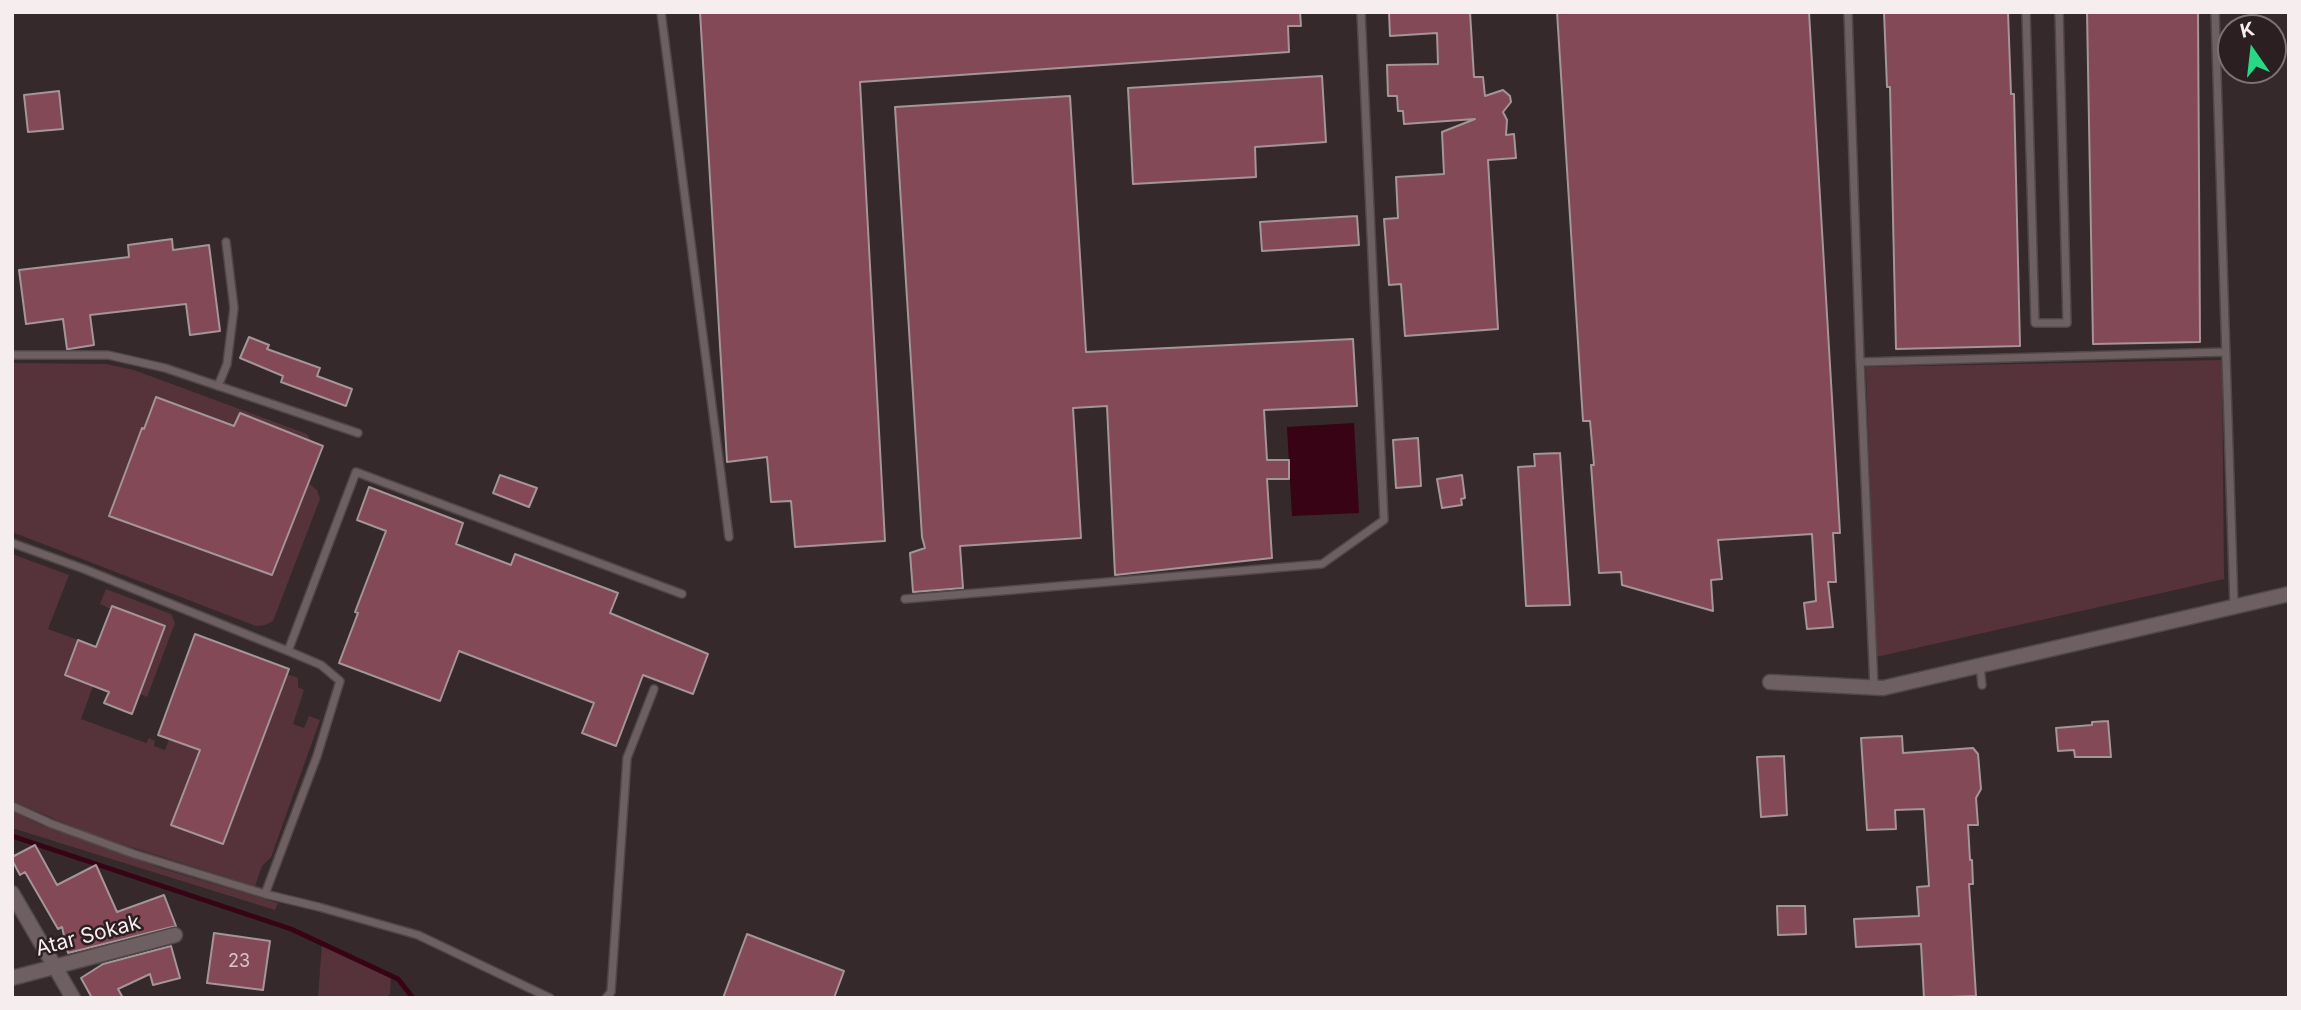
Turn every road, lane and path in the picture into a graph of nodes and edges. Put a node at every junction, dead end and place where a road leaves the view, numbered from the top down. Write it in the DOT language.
graph roads {
  1 [pos="662,12"];
  2 [pos="1361,12"];
  3 [pos="1848,12"];
  4 [pos="2026,12"];
  5 [pos="2059,12"];
  6 [pos="2215,12"];
  7 [pos="226,242"];
  8 [pos="2226,352"];
  9 [pos="12,355"];
  10 [pos="1860,362"];
  11 [pos="218,386"];
  12 [pos="358,433"];
  13 [pos="729,537"];
  14 [pos="12,543"];
  15 [pos="682,594"];
  16 [pos="2289,594"];
  17 [pos="905,599"];
  18 [pos="2234,607"];
  19 [pos="288,651"];
  20 [pos="1980,665"];
  21 [pos="1770,682"];
  22 [pos="1982,685"];
  23 [pos="1874,688"];
  24 [pos="654,689"];
  25 [pos="12,806"];
  26 [pos="12,893"];
  27 [pos="265,894"];
  28 [pos="175,935"];
  29 [pos="56,967"];
  30 [pos="12,978"];
  31 [pos="73,998"];
  32 [pos="550,998"];
  33 [pos="606,998"];
  1 -- 13 [label="lane"];
  2 -- 17 [label="lane"];
  3 -- 10 [label="lane"];
  4 -- 5 [label="lane"];
  6 -- 8 [label="lane"];
  7 -- 11 [label="lane"];
  8 -- 10 [label="lane"];
  8 -- 18 [label="lane"];
  9 -- 11 [label="lane"];
  10 -- 23 [label="lane"];
  11 -- 12 [label="lane"];
  14 -- 19 [label="lane"];
  15 -- 19 [label="lane"];
  16 -- 18 [label="street"];
  18 -- 20 [label="street"];
  19 -- 27 [label="lane"];
  20 -- 22 [label="lane"];
  20 -- 23 [label="street"];
  21 -- 23 [label="street"];
  24 -- 33 [label="lane"];
  25 -- 27 [label="lane"];
  26 -- 29 [label="street"];
  27 -- 32 [label="lane"];
  28 -- 29 [label="street, Atar Sokak"];
  29 -- 30 [label="street, Atar Sokak"];
  29 -- 31 [label="street"];
}
